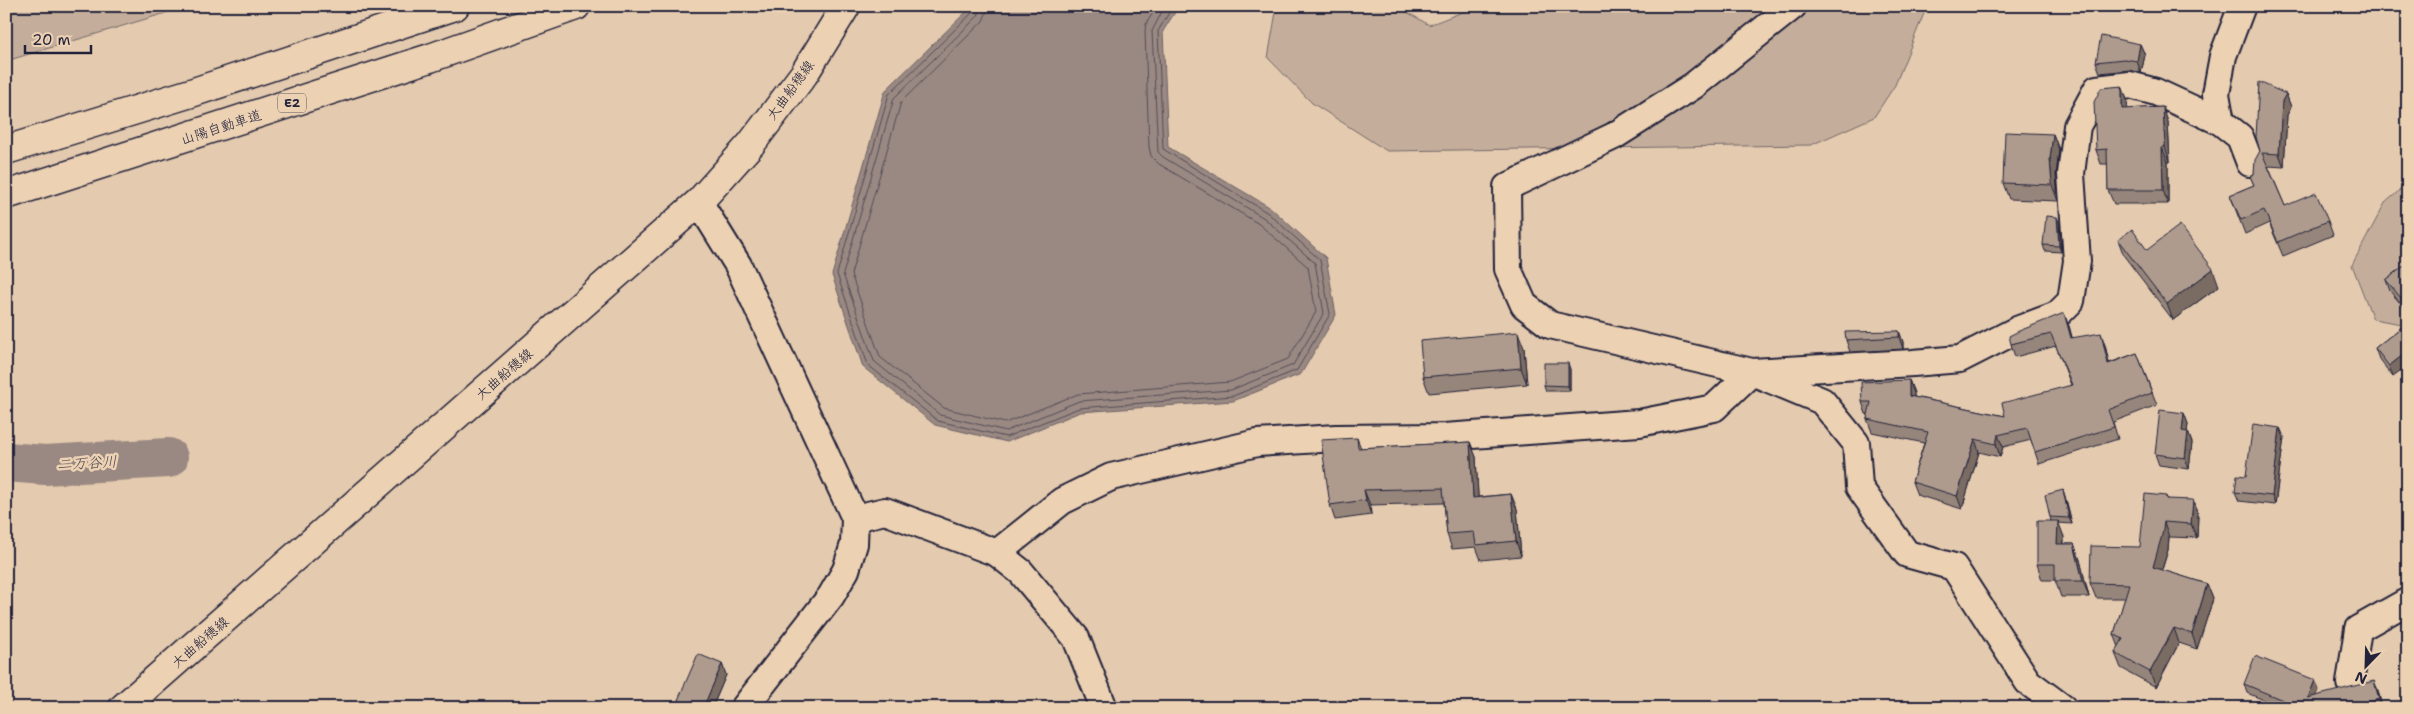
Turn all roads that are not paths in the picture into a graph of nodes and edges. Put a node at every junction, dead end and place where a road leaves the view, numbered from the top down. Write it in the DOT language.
graph roads {
  1 [pos="455,6"];
  2 [pos="576,6"];
  3 [pos="846,6"];
  4 [pos="1792,6"];
  5 [pos="2242,6"];
  6 [pos="2221,122"];
  7 [pos="6,150"];
  8 [pos="2250,163"];
  9 [pos="6,194"];
  10 [pos="699,202"];
  11 [pos="1752,372"];
  12 [pos="855,518"];
  13 [pos="997,553"];
  14 [pos="2408,600"];
  15 [pos="2350,682"];
  16 [pos="124,708"];
  17 [pos="744,708"];
  18 [pos="1104,708"];
  19 [pos="2063,708"];
  1 -- 7 [label="main road"];
  2 -- 9 [label="main road, 山陽自動車道 / E2"];
  3 -- 10 [label="main road, 大曲船穂線"];
  4 -- 11 [label="street"];
  5 -- 6 [label="street"];
  6 -- 8 [label="street"];
  6 -- 11 [label="street"];
  10 -- 12 [label="street"];
  10 -- 16 [label="main road, 大曲船穂線"];
  11 -- 13 [label="street"];
  11 -- 19 [label="street"];
  12 -- 13 [label="street"];
  12 -- 17 [label="street"];
  13 -- 18 [label="street"];
  14 -- 15 [label="street"];
}
